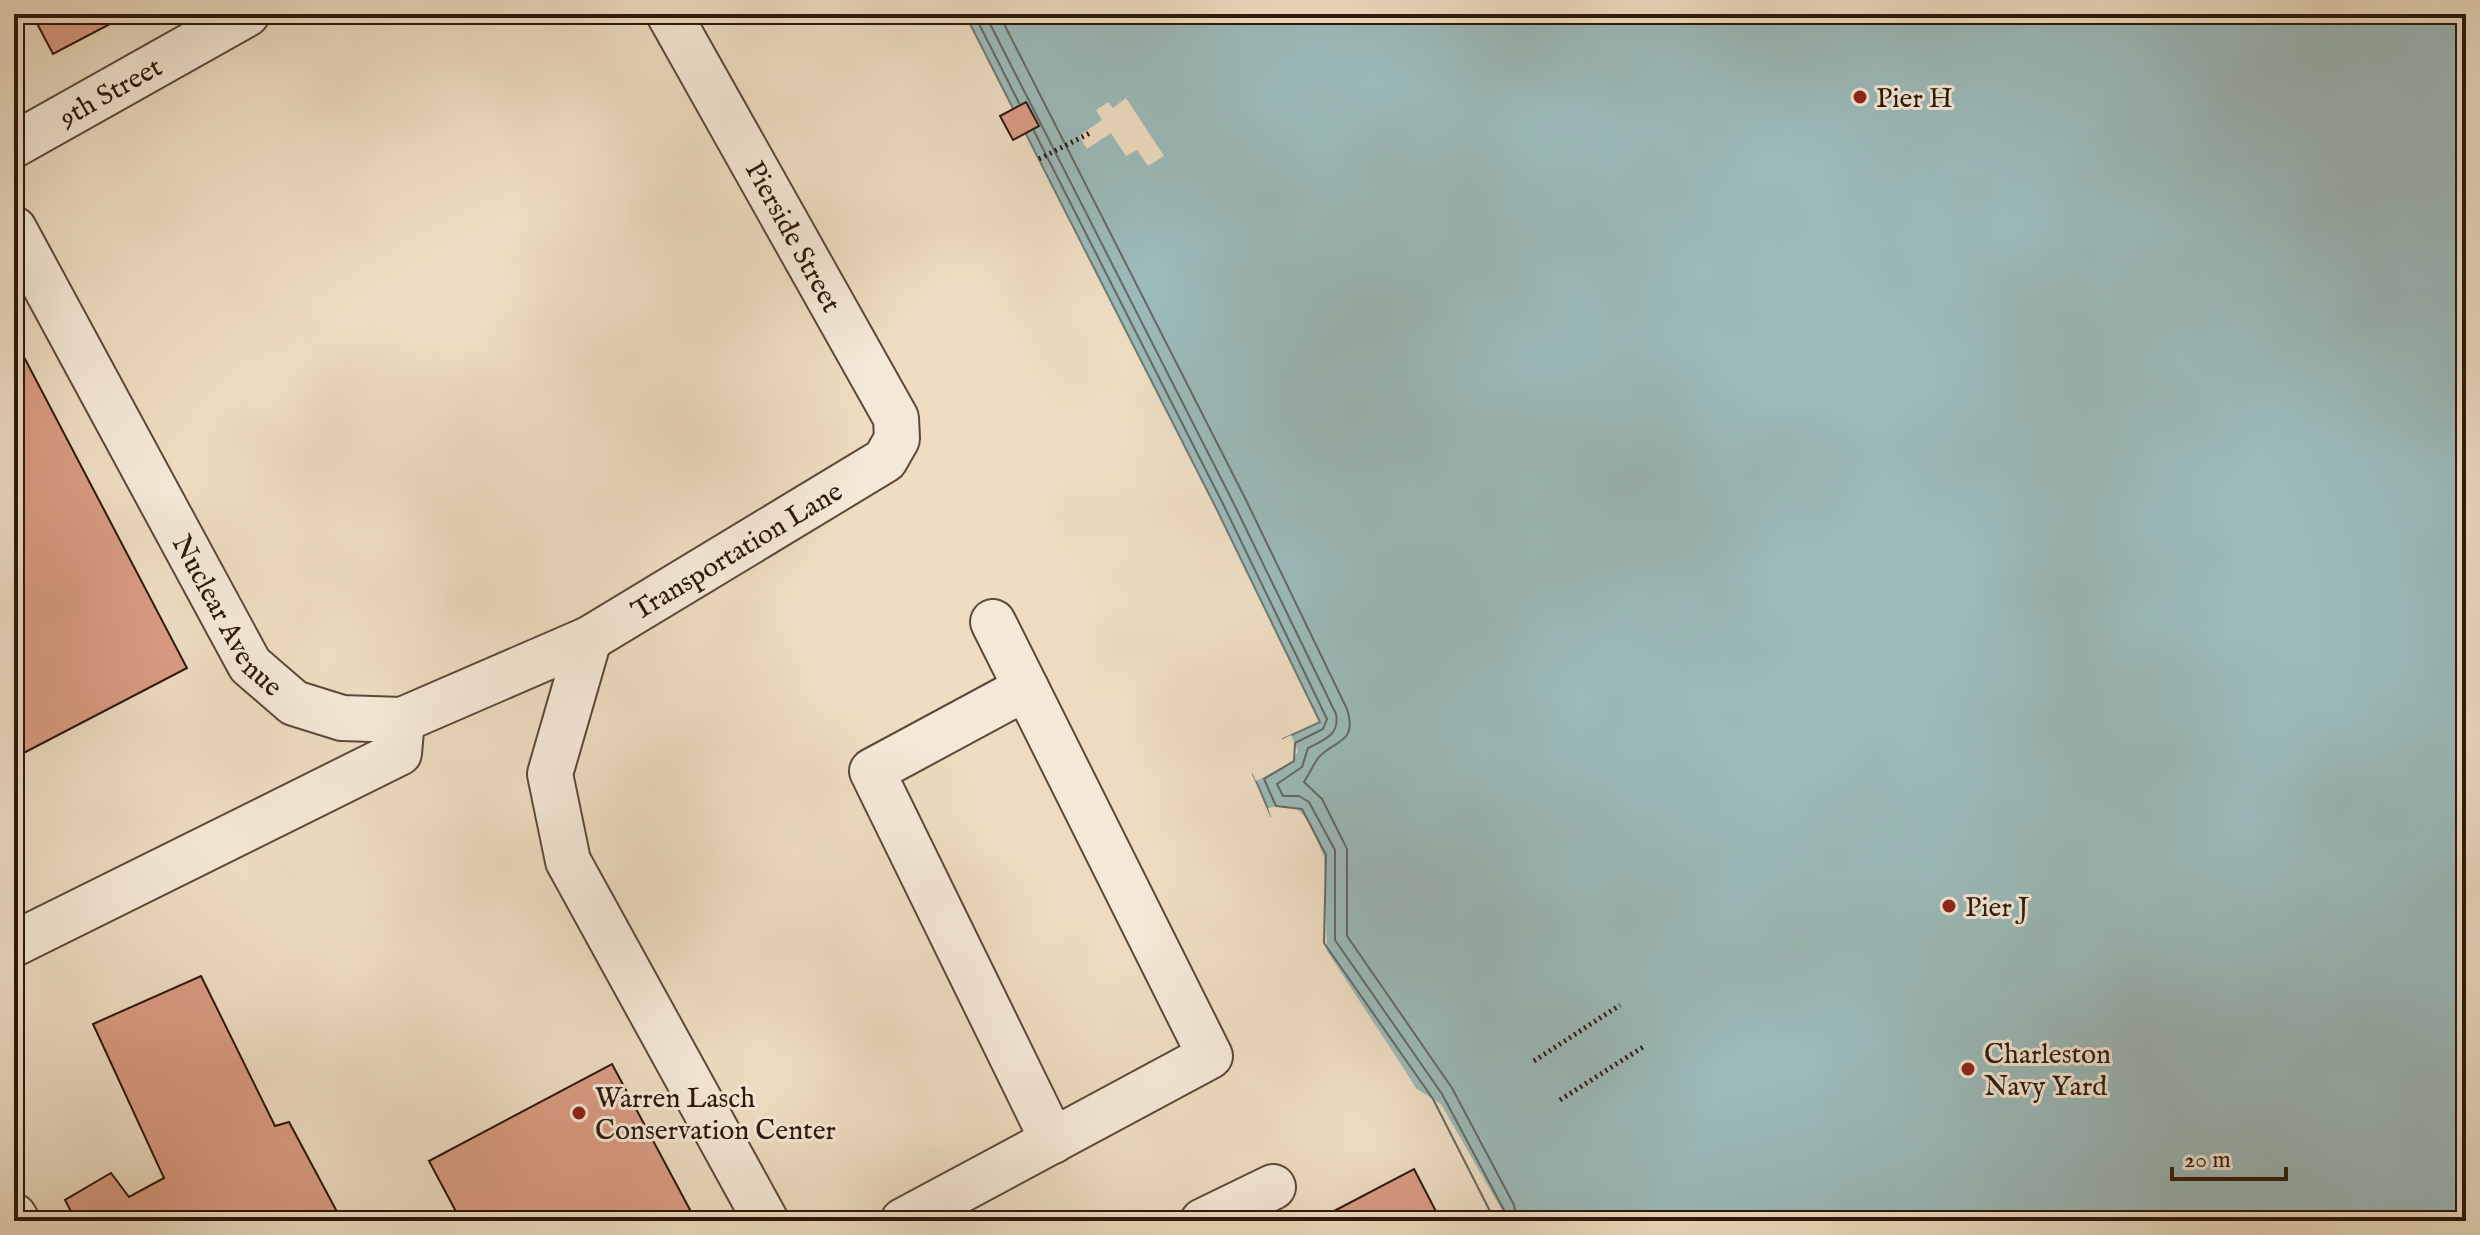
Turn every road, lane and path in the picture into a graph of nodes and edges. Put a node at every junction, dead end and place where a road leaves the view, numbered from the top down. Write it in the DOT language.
graph roads {
  1 [pos="247,14"];
  2 [pos="669,14"];
  3 [pos="1090,133"];
  4 [pos="14,145"];
  5 [pos="1039,159"];
  6 [pos="14,229"];
  7 [pos="885,460"];
  8 [pos="993,622"];
  9 [pos="589,639"];
  10 [pos="1026,688"];
  11 [pos="402,720"];
  12 [pos="14,944"];
  13 [pos="1620,1005"];
  14 [pos="1643,1047"];
  15 [pos="1534,1061"];
  16 [pos="1560,1100"];
  17 [pos="1053,1141"];
  18 [pos="1273,1187"];
  19 [pos="766,1221"];
  20 [pos="903,1221"];
  21 [pos="1203,1221"];
  1 -- 4 [label="street, 9th Street"];
  2 -- 7 [label="street, Pierside Street"];
  3 -- 5 [label="path"];
  6 -- 11 [label="street, Nuclear Avenue"];
  7 -- 9 [label="street, Transportation Lane"];
  8 -- 10 [label="street"];
  9 -- 11 [label="street, Nuclear Avenue"];
  9 -- 19 [label="street"];
  10 -- 17 [label="street"];
  10 -- 17 [label="street"];
  11 -- 12 [label="street"];
  13 -- 15 [label="path"];
  14 -- 16 [label="path"];
  17 -- 20 [label="street"];
  18 -- 21 [label="street"];
}
